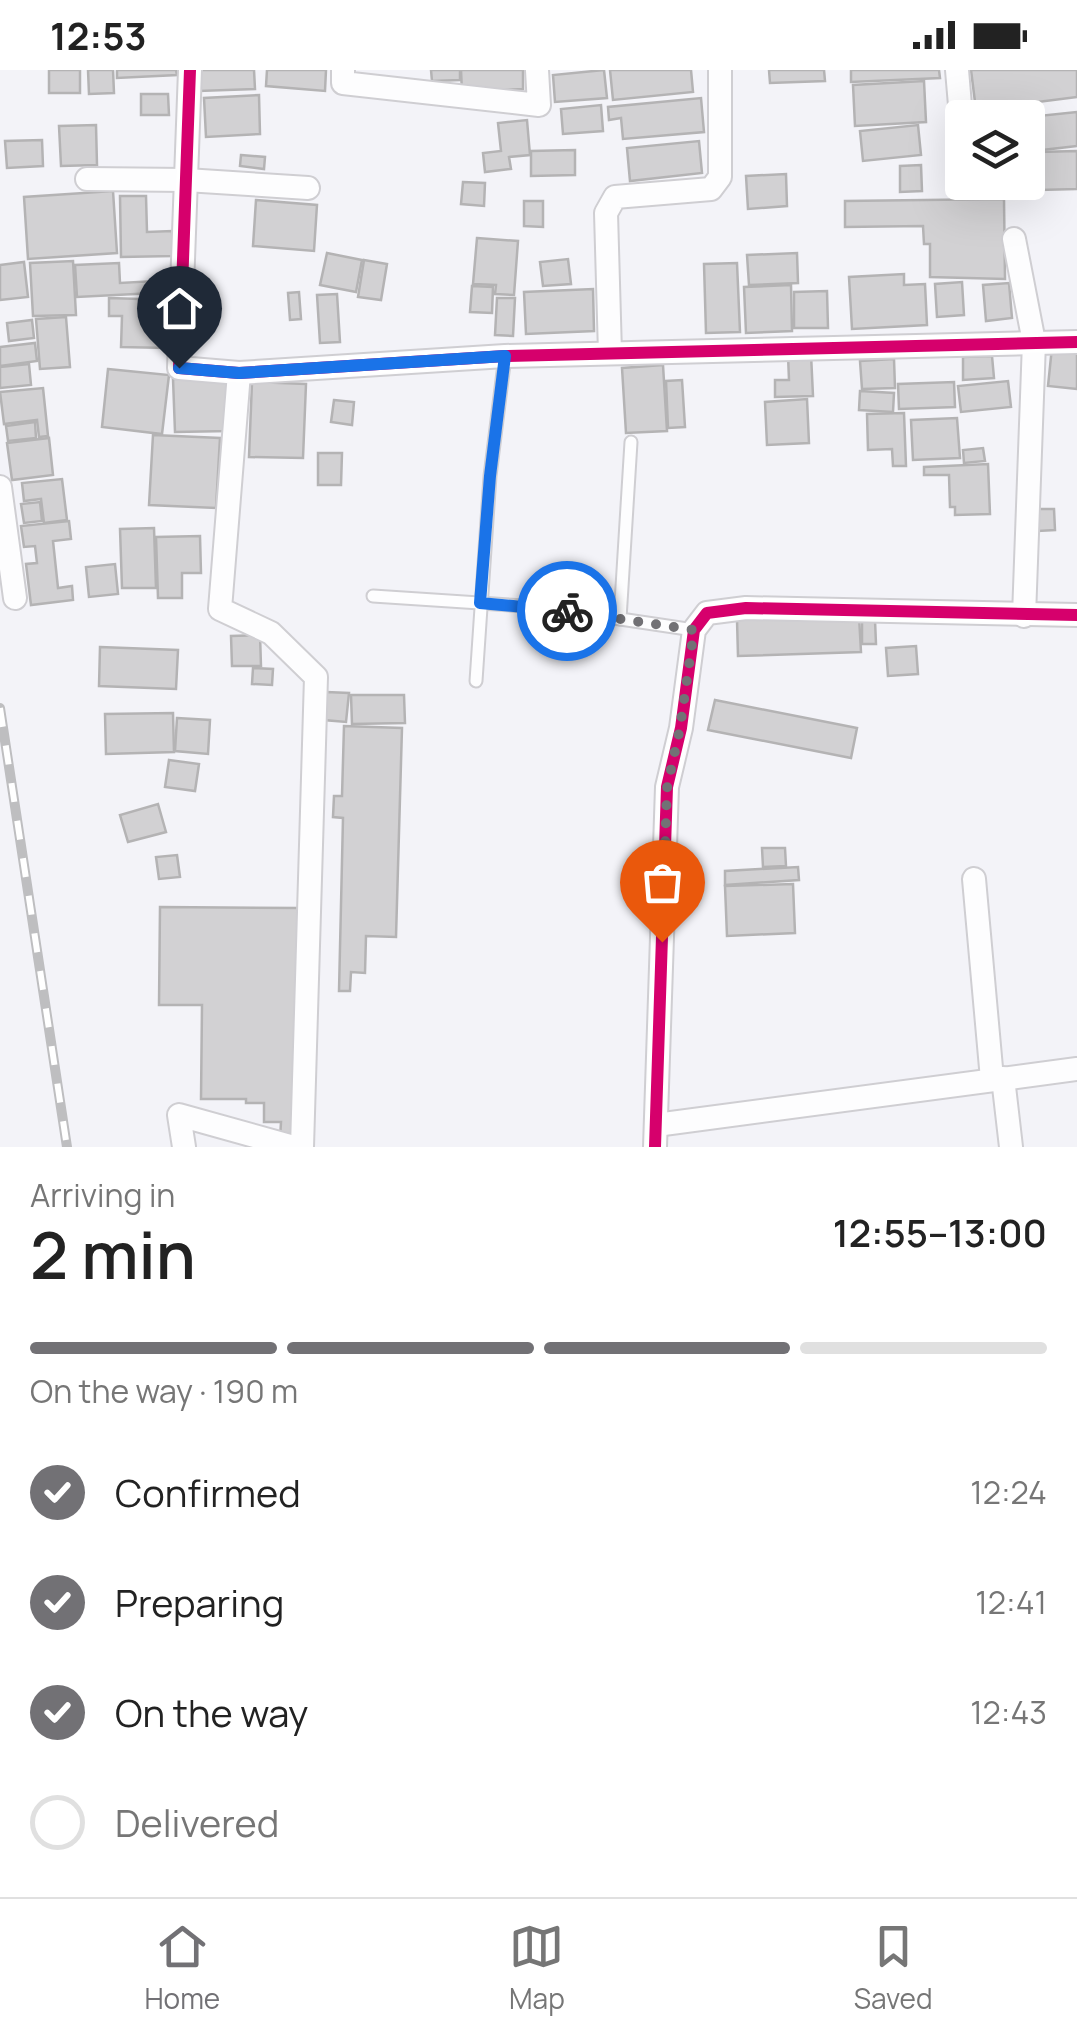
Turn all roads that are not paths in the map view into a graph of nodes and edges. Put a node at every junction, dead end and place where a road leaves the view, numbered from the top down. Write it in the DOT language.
graph roads {
  1 [pos="190,70"];
  2 [pos="343,70"];
  3 [pos="537,70"];
  4 [pos="720,70"];
  5 [pos="957,70"];
  6 [pos="960,100"];
  7 [pos="87,178"];
  8 [pos="186,180"];
  9 [pos="308,188"];
  10 [pos="1014,240"];
  11 [pos="1034,342"];
  12 [pos="1077,342"];
  13 [pos="610,352"];
  14 [pos="505,356"];
  15 [pos="239,373"];
  16 [pos="631,442"];
  17 [pos="0,488"];
  18 [pos="373,596"];
  19 [pos="15,598"];
  20 [pos="480,603"];
  21 [pos="1077,615"];
  22 [pos="1024,616"];
  23 [pos="620,619"];
  24 [pos="694,630"];
  25 [pos="476,681"];
  26 [pos="974,879"];
  27 [pos="1077,1068"];
  28 [pos="998,1078"];
  29 [pos="656,1136"];
  30 [pos="184,1147"];
  31 [pos="294,1147"];
  32 [pos="302,1147"];
  33 [pos="1010,1147"];
  1 -- 8 [label="street"];
  2 -- 3 [label="street"];
  4 -- 13 [label="street"];
  5 -- 6 [label="street"];
  7 -- 8 [label="street"];
  8 -- 9 [label="street"];
  8 -- 15 [label="street"];
  10 -- 11 [label="street"];
  11 -- 12 [label="street"];
  11 -- 13 [label="street"];
  11 -- 22 [label="street"];
  13 -- 14 [label="street"];
  14 -- 15 [label="street"];
  14 -- 20 [label="lane"];
  15 -- 32 [label="street"];
  16 -- 23 [label="lane"];
  17 -- 19 [label="street"];
  18 -- 20 [label="lane"];
  20 -- 23 [label="lane"];
  20 -- 25 [label="lane"];
  21 -- 22 [label="street"];
  22 -- 24 [label="street"];
  23 -- 24 [label="lane"];
  24 -- 29 [label="street"];
  26 -- 28 [label="street"];
  27 -- 28 [label="street"];
  28 -- 29 [label="street"];
  28 -- 33 [label="street"];
  30 -- 31 [label="street"];
}
